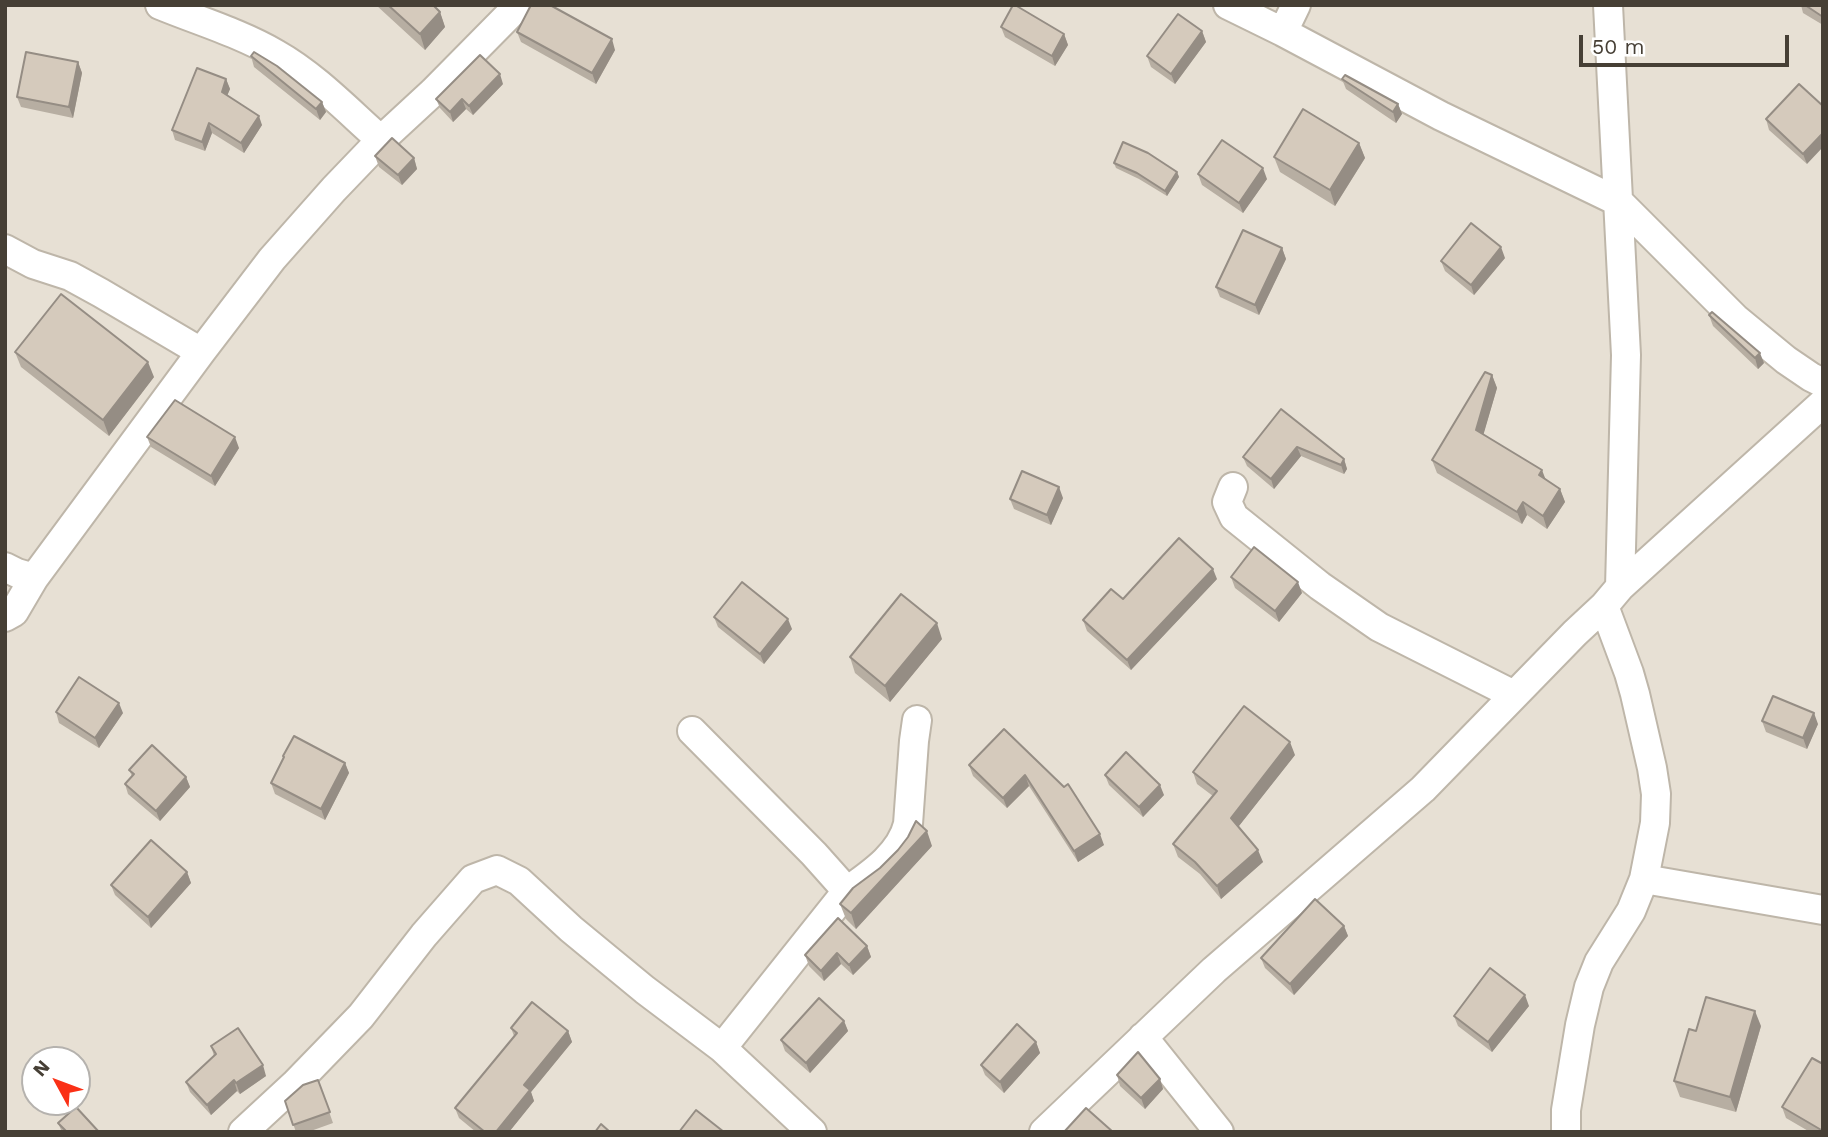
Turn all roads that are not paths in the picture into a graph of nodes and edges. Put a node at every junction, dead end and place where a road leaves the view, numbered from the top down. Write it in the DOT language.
graph roads {
  1 [pos="160,5"];
  2 [pos="519,5"];
  3 [pos="1228,5"];
  4 [pos="1296,5"];
  5 [pos="1608,5"];
  6 [pos="1283,32"];
  7 [pos="381,140"];
  8 [pos="1619,202"];
  9 [pos="5,249"];
  10 [pos="201,352"];
  11 [pos="1823,383"];
  12 [pos="1823,403"];
  13 [pos="1233,486"];
  14 [pos="5,567"];
  15 [pos="34,578"];
  16 [pos="1612,596"];
  17 [pos="5,617"];
  18 [pos="1575,633"];
  19 [pos="1622,654"];
  20 [pos="1514,695"];
  21 [pos="917,720"];
  22 [pos="692,731"];
  23 [pos="1644,879"];
  24 [pos="847,891"];
  25 [pos="1823,910"];
  26 [pos="1143,1037"];
  27 [pos="722,1048"];
  28 [pos="243,1132"];
  29 [pos="812,1132"];
  30 [pos="1045,1132"];
  31 [pos="1219,1132"];
  32 [pos="1566,1132"];
  1 -- 7 [label="street"];
  2 -- 7 [label="street"];
  3 -- 6 [label="street"];
  4 -- 6 [label="street"];
  5 -- 8 [label="street"];
  6 -- 8 [label="street"];
  7 -- 10 [label="street"];
  8 -- 11 [label="street"];
  8 -- 16 [label="street"];
  9 -- 10 [label="street"];
  10 -- 15 [label="street"];
  12 -- 16 [label="street"];
  13 -- 20 [label="street"];
  14 -- 15 [label="street"];
  15 -- 17 [label="street"];
  16 -- 18 [label="street"];
  16 -- 19 [label="street"];
  18 -- 19 [label="street"];
  18 -- 20 [label="street"];
  19 -- 23 [label="street"];
  20 -- 26 [label="street"];
  21 -- 24 [label="street"];
  22 -- 24 [label="street"];
  23 -- 25 [label="street"];
  23 -- 32 [label="street"];
  24 -- 27 [label="street"];
  26 -- 30 [label="street"];
  26 -- 31 [label="street"];
  27 -- 28 [label="street"];
  27 -- 29 [label="street"];
}
